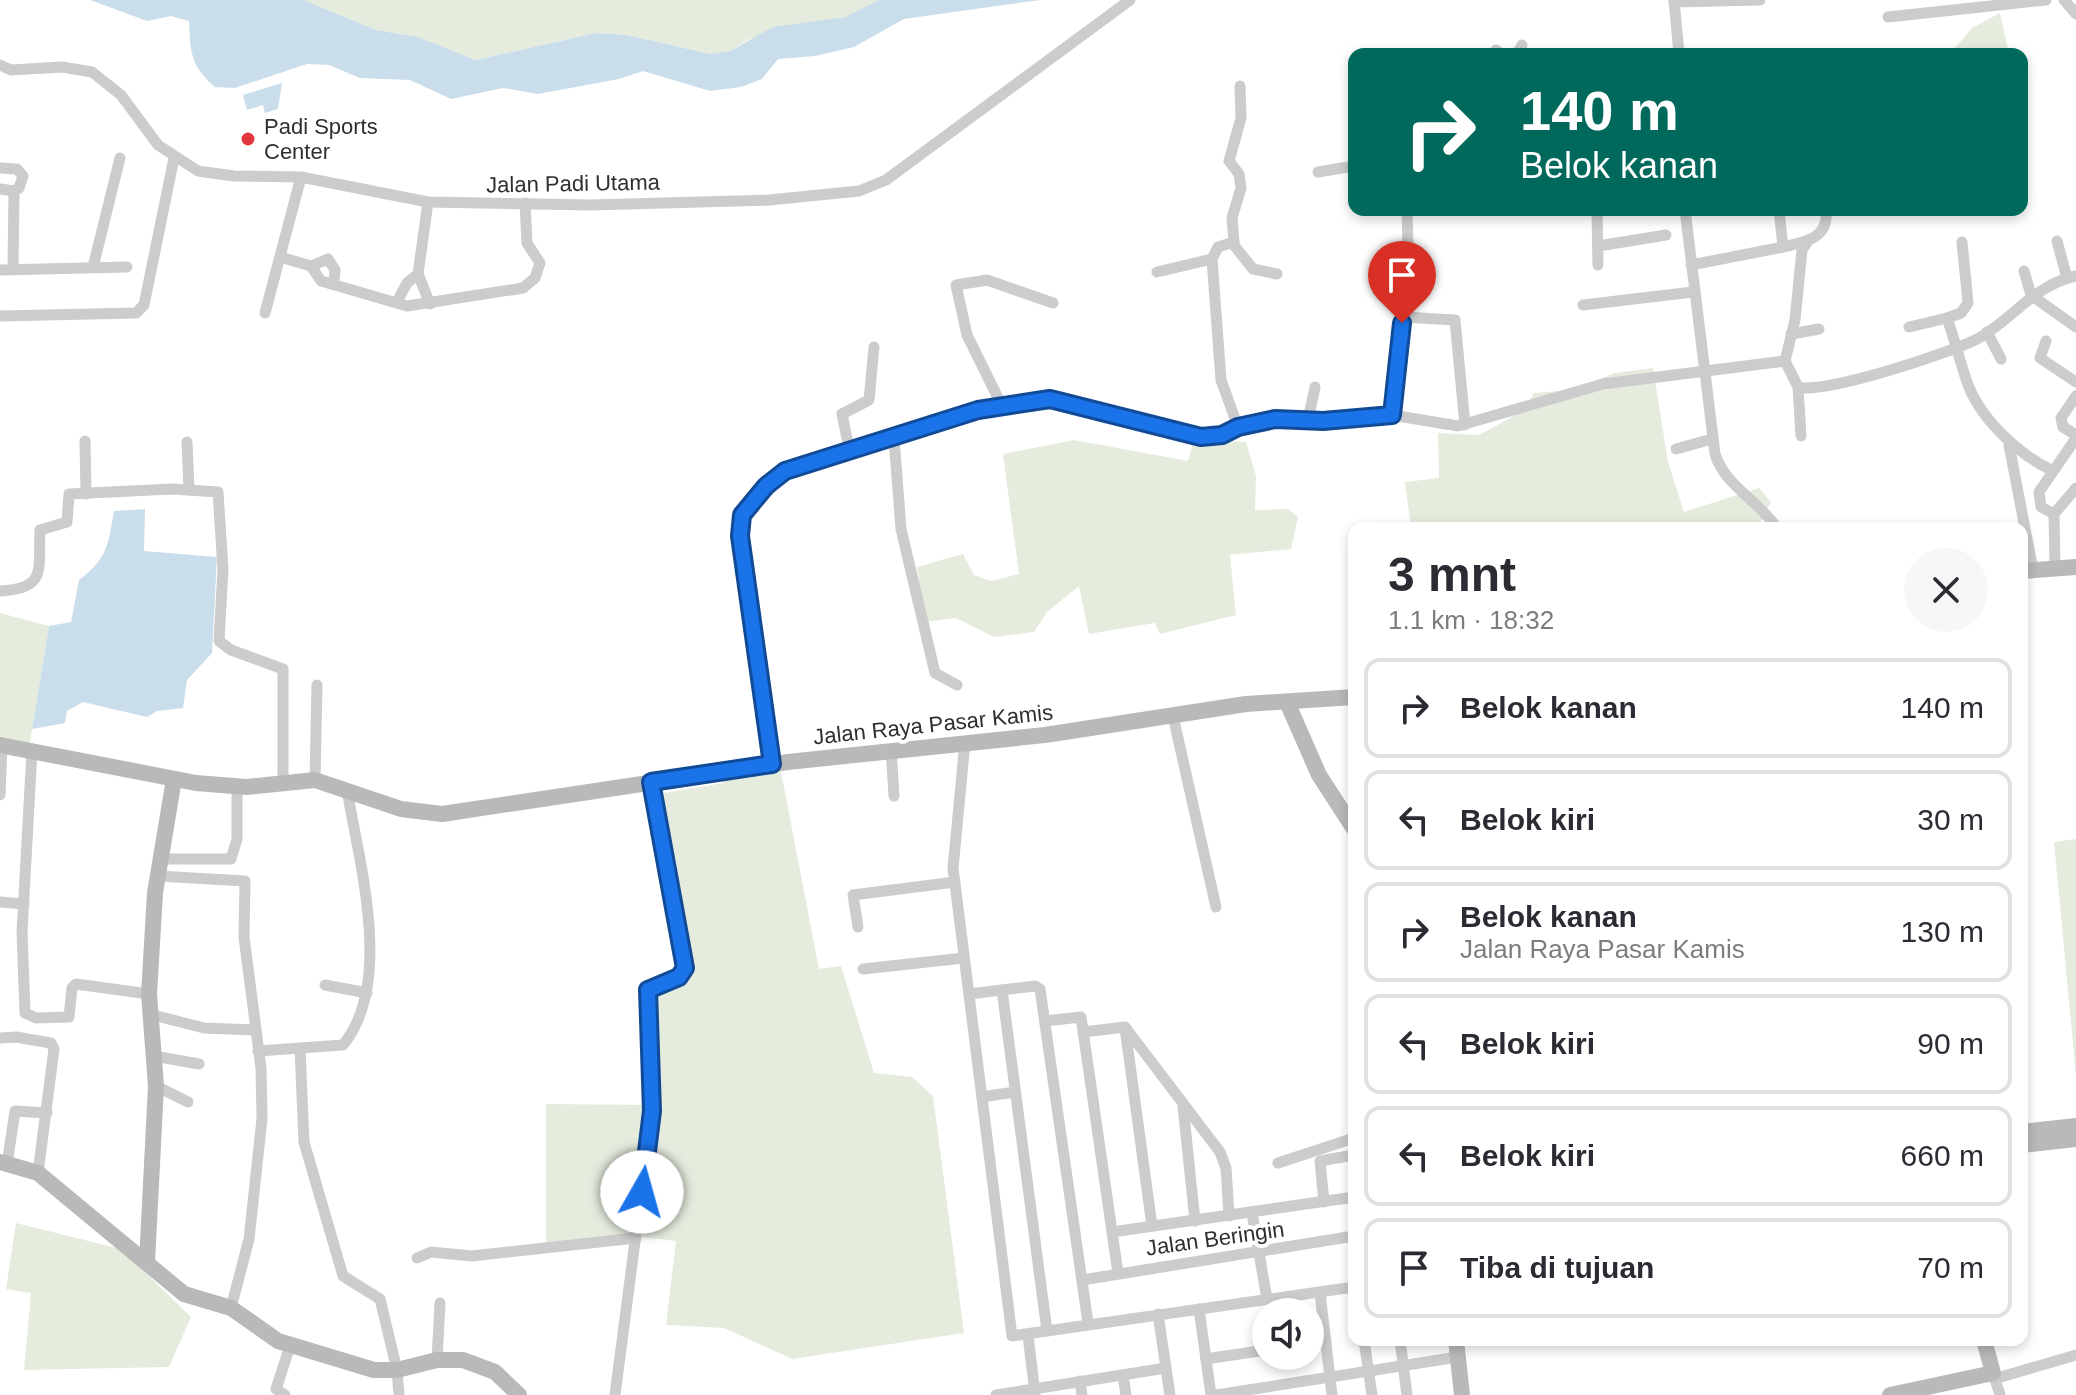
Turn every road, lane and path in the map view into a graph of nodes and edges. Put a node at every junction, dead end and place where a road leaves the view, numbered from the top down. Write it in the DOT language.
graph roads {
  1 [pos="1130,0"];
  2 [pos="1760,0"];
  3 [pos="2046,0"];
  4 [pos="2064,0"];
  5 [pos="1674,1"];
  6 [pos="2000,3"];
  7 [pos="2076,14"];
  8 [pos="1888,17"];
  9 [pos="1678,48"];
  10 [pos="0,65"];
  11 [pos="1240,86"];
  12 [pos="120,158"];
  13 [pos="174,158"];
  14 [pos="1348,167"];
  15 [pos="0,168"];
  16 [pos="1318,172"];
  17 [pos="301,177"];
  18 [pos="0,189"];
  19 [pos="14,191"];
  20 [pos="428,202"];
  21 [pos="525,203"];
  22 [pos="1407,216"];
  23 [pos="1597,216"];
  24 [pos="1686,216"];
  25 [pos="1780,216"];
  26 [pos="1826,216"];
  27 [pos="1666,235"];
  28 [pos="1808,241"];
  29 [pos="2057,241"];
  30 [pos="1962,242"];
  31 [pos="1233,244"];
  32 [pos="1598,246"];
  33 [pos="1783,247"];
  34 [pos="280,257"];
  35 [pos="1212,259"];
  36 [pos="1598,265"];
  37 [pos="1691,265"];
  38 [pos="311,266"];
  39 [pos="93,267"];
  40 [pos="127,267"];
  41 [pos="6,270"];
  42 [pos="2024,271"];
  43 [pos="1157,272"];
  44 [pos="418,274"];
  45 [pos="1277,274"];
  46 [pos="2072,277"];
  47 [pos="334,283"];
  48 [pos="1693,292"];
  49 [pos="2031,295"];
  50 [pos="397,302"];
  51 [pos="1053,303"];
  52 [pos="430,304"];
  53 [pos="1583,305"];
  54 [pos="265,313"];
  55 [pos="0,316"];
  56 [pos="1403,317"];
  57 [pos="1947,318"];
  58 [pos="1909,327"];
  59 [pos="2076,327"];
  60 [pos="1819,329"];
  61 [pos="1987,332"];
  62 [pos="1791,334"];
  63 [pos="2046,341"];
  64 [pos="874,347"];
  65 [pos="1958,348"];
  66 [pos="2001,359"];
  67 [pos="1785,361"];
  68 [pos="1704,372"];
  69 [pos="2076,382"];
  70 [pos="1315,387"];
  71 [pos="1798,387"];
  72 [pos="2076,396"];
  73 [pos="1002,406"];
  74 [pos="1392,415"];
  75 [pos="1308,420"];
  76 [pos="1465,425"];
  77 [pos="1238,427"];
  78 [pos="1801,436"];
  79 [pos="2076,437"];
  80 [pos="894,438"];
  81 [pos="1712,439"];
  82 [pos="85,441"];
  83 [pos="187,442"];
  84 [pos="2009,445"];
  85 [pos="1676,449"];
  86 [pos="850,453"];
  87 [pos="2051,470"];
  88 [pos="2076,488"];
  89 [pos="189,490"];
  90 [pos="86,494"];
  91 [pos="2054,514"];
  92 [pos="1772,522"];
  93 [pos="2020,522"];
  94 [pos="2076,567"];
  95 [pos="2055,568"];
  96 [pos="2028,570"];
  97 [pos="0,591"];
  98 [pos="317,685"];
  99 [pos="957,685"];
  100 [pos="1348,697"];
  101 [pos="1287,702"];
  102 [pos="1173,716"];
  103 [pos="965,742"];
  104 [pos="1,745"];
  105 [pos="891,749"];
  106 [pos="32,751"];
  107 [pos="772,764"];
  108 [pos="174,779"];
  109 [pos="315,780"];
  110 [pos="651,782"];
  111 [pos="283,783"];
  112 [pos="237,786"];
  113 [pos="347,790"];
  114 [pos="0,795"];
  115 [pos="894,796"];
  116 [pos="1348,820"];
  117 [pos="159,867"];
  118 [pos="955,882"];
  119 [pos="0,902"];
  120 [pos="24,904"];
  121 [pos="1216,907"];
  122 [pos="858,927"];
  123 [pos="964,958"];
  124 [pos="863,969"];
  125 [pos="325,985"];
  126 [pos="1002,990"];
  127 [pos="367,993"];
  128 [pos="149,994"];
  129 [pos="969,994"];
  130 [pos="149,1014"];
  131 [pos="36,1018"];
  132 [pos="1045,1021"];
  133 [pos="1125,1027"];
  134 [pos="254,1030"];
  135 [pos="1083,1032"];
  136 [pos="0,1038"];
  137 [pos="36,1040"];
  138 [pos="300,1049"];
  139 [pos="258,1051"];
  140 [pos="154,1056"];
  141 [pos="199,1064"];
  142 [pos="156,1086"];
  143 [pos="1015,1092"];
  144 [pos="982,1097"];
  145 [pos="188,1102"];
  146 [pos="1183,1106"];
  147 [pos="47,1113"];
  148 [pos="2076,1126"];
  149 [pos="2028,1131"];
  150 [pos="2076,1139"];
  151 [pos="1348,1140"];
  152 [pos="2028,1144"];
  153 [pos="1348,1156"];
  154 [pos="3,1163"];
  155 [pos="1278,1163"];
  156 [pos="38,1173"];
  157 [pos="1348,1198"];
  158 [pos="1324,1202"];
  159 [pos="1252,1213"];
  160 [pos="1229,1216"];
  161 [pos="1195,1221"];
  162 [pos="1152,1226"];
  163 [pos="1112,1232"];
  164 [pos="1348,1237"];
  165 [pos="636,1238"];
  166 [pos="1260,1253"];
  167 [pos="417,1258"];
  168 [pos="147,1262"];
  169 [pos="1118,1273"];
  170 [pos="1082,1280"];
  171 [pos="1348,1288"];
  172 [pos="1320,1293"];
  173 [pos="1267,1298"];
  174 [pos="1276,1298"];
  175 [pos="1252,1301"];
  176 [pos="440,1303"];
  177 [pos="231,1308"];
  178 [pos="1199,1309"];
  179 [pos="1158,1314"];
  180 [pos="1088,1323"];
  181 [pos="1047,1331"];
  182 [pos="1028,1335"];
  183 [pos="1326,1341"];
  184 [pos="290,1346"];
  185 [pos="1365,1346"];
  186 [pos="1401,1346"];
  187 [pos="1986,1346"];
  188 [pos="1457,1349"];
  189 [pos="1252,1352"];
  190 [pos="2076,1355"];
  191 [pos="1206,1359"];
  192 [pos="437,1360"];
  193 [pos="1403,1365"];
  194 [pos="1166,1368"];
  195 [pos="397,1370"];
  196 [pos="1369,1372"];
  197 [pos="1123,1375"];
  198 [pos="1994,1376"];
  199 [pos="1331,1378"];
  200 [pos="1080,1381"];
  201 [pos="1285,1390"];
  202 [pos="1035,1392"];
  203 [pos="1251,1392"];
  204 [pos="285,1395"];
  205 [pos="399,1395"];
  206 [pos="519,1395"];
  207 [pos="615,1395"];
  208 [pos="996,1395"];
  209 [pos="1082,1395"];
  210 [pos="1126,1395"];
  211 [pos="1170,1395"];
  212 [pos="1214,1395"];
  213 [pos="1332,1395"];
  214 [pos="1372,1395"];
  215 [pos="1407,1395"];
  216 [pos="1462,1395"];
  217 [pos="1890,1395"];
  218 [pos="2000,1395"];
  1 -- 21 [label="street, Jalan Padi Utama"];
  2 -- 5 [label="street"];
  3 -- 6 [label="street"];
  4 -- 7 [label="street"];
  5 -- 9 [label="street"];
  6 -- 8 [label="street"];
  10 -- 13 [label="street, Jalan Padi Utama"];
  11 -- 31 [label="street"];
  12 -- 39 [label="street"];
  13 -- 17 [label="street, Jalan Padi Utama"];
  13 -- 55 [label="street"];
  14 -- 16 [label="street"];
  15 -- 19 [label="street"];
  17 -- 20 [label="street, Jalan Padi Utama"];
  17 -- 34 [label="street"];
  18 -- 19 [label="street"];
  19 -- 41 [label="street"];
  20 -- 21 [label="street, Jalan Padi Utama"];
  20 -- 44 [label="street"];
  21 -- 52 [label="street"];
  22 -- 56 [label="street"];
  23 -- 32 [label="street"];
  24 -- 37 [label="street"];
  25 -- 33 [label="street"];
  26 -- 28 [label="street"];
  27 -- 32 [label="street"];
  28 -- 33 [label="street"];
  28 -- 62 [label="street"];
  29 -- 46 [label="street"];
  30 -- 57 [label="street"];
  31 -- 35 [label="street"];
  31 -- 45 [label="street"];
  32 -- 36 [label="street"];
  33 -- 37 [label="street"];
  34 -- 38 [label="street"];
  34 -- 54 [label="street"];
  35 -- 43 [label="street"];
  35 -- 77 [label="street"];
  37 -- 48 [label="street"];
  38 -- 47 [label="street"];
  38 -- 47 [label="street"];
  39 -- 40 [label="street"];
  39 -- 41 [label="street"];
  42 -- 49 [label="street"];
  44 -- 50 [label="street"];
  44 -- 52 [label="street"];
  46 -- 49 [label="street"];
  47 -- 50 [label="street"];
  48 -- 53 [label="street"];
  48 -- 68 [label="street"];
  49 -- 59 [label="street"];
  49 -- 61 [label="street"];
  50 -- 52 [label="street"];
  51 -- 73 [label="street"];
  56 -- 74 [label="street"];
  56 -- 76 [label="street"];
  57 -- 58 [label="street"];
  57 -- 65 [label="street"];
  60 -- 62 [label="street"];
  61 -- 65 [label="street"];
  61 -- 66 [label="street"];
  62 -- 67 [label="street"];
  63 -- 69 [label="street"];
  64 -- 86 [label="street"];
  65 -- 71 [label="street"];
  65 -- 84 [label="street"];
  67 -- 68 [label="street"];
  67 -- 71 [label="street"];
  68 -- 76 [label="street"];
  68 -- 81 [label="street"];
  70 -- 75 [label="street"];
  71 -- 78 [label="street"];
  72 -- 79 [label="street"];
  73 -- 77 [label="street"];
  73 -- 80 [label="street"];
  74 -- 75 [label="street"];
  74 -- 76 [label="street"];
  75 -- 77 [label="street"];
  79 -- 87 [label="street"];
  80 -- 86 [label="street"];
  80 -- 99 [label="street"];
  81 -- 85 [label="street"];
  81 -- 92 [label="street"];
  82 -- 90 [label="street"];
  83 -- 89 [label="street"];
  84 -- 87 [label="street"];
  84 -- 93 [label="street"];
  86 -- 107 [label="street"];
  87 -- 91 [label="street"];
  88 -- 91 [label="street"];
  89 -- 90 [label="street"];
  89 -- 111 [label="street"];
  90 -- 97 [label="street"];
  91 -- 95 [label="street"];
  94 -- 95 [label="street"];
  95 -- 96 [label="street"];
  98 -- 109 [label="street"];
  100 -- 101 [label="street, Jalan Raya Pasar Kamis"];
  101 -- 102 [label="street, Jalan Raya Pasar Kamis"];
  101 -- 116 [label="street"];
  102 -- 103 [label="street, Jalan Raya Pasar Kamis"];
  102 -- 121 [label="street"];
  103 -- 105 [label="street, Jalan Raya Pasar Kamis"];
  103 -- 118 [label="street"];
  104 -- 106 [label="street, Jalan Raya Pasar Kamis"];
  104 -- 114 [label="street"];
  105 -- 107 [label="street, Jalan Raya Pasar Kamis"];
  105 -- 115 [label="street"];
  106 -- 108 [label="street, Jalan Raya Pasar Kamis"];
  106 -- 120 [label="street"];
  107 -- 110 [label="street, Jalan Raya Pasar Kamis"];
  108 -- 112 [label="street, Jalan Raya Pasar Kamis"];
  108 -- 117 [label="street"];
  109 -- 111 [label="street, Jalan Raya Pasar Kamis"];
  109 -- 113 [label="street, Jalan Raya Pasar Kamis"];
  110 -- 113 [label="street, Jalan Raya Pasar Kamis"];
  110 -- 165 [label="street"];
  111 -- 112 [label="street, Jalan Raya Pasar Kamis"];
  112 -- 117 [label="street"];
  113 -- 127 [label="street"];
  117 -- 128 [label="street"];
  117 -- 134 [label="street"];
  118 -- 122 [label="street"];
  118 -- 123 [label="street"];
  119 -- 120 [label="street"];
  120 -- 131 [label="street"];
  123 -- 124 [label="street"];
  123 -- 129 [label="street"];
  125 -- 127 [label="street"];
  126 -- 129 [label="street"];
  126 -- 132 [label="street"];
  126 -- 143 [label="street"];
  127 -- 138 [label="street"];
  128 -- 130 [label="street"];
  128 -- 131 [label="street"];
  129 -- 144 [label="street"];
  130 -- 134 [label="street"];
  130 -- 140 [label="street"];
  131 -- 137 [label="street"];
  132 -- 135 [label="street"];
  132 -- 170 [label="street"];
  133 -- 135 [label="street"];
  133 -- 146 [label="street"];
  133 -- 162 [label="street"];
  134 -- 139 [label="street"];
  135 -- 163 [label="street"];
  136 -- 137 [label="street"];
  137 -- 147 [label="street"];
  138 -- 139 [label="street"];
  138 -- 195 [label="street"];
  139 -- 177 [label="street"];
  140 -- 141 [label="street"];
  140 -- 142 [label="street"];
  142 -- 145 [label="street"];
  142 -- 168 [label="street"];
  143 -- 144 [label="street"];
  143 -- 181 [label="street"];
  144 -- 182 [label="street"];
  146 -- 160 [label="street"];
  146 -- 161 [label="street"];
  147 -- 154 [label="street"];
  147 -- 156 [label="street"];
  148 -- 149 [label="street"];
  150 -- 152 [label="street"];
  151 -- 155 [label="street"];
  153 -- 158 [label="street"];
  154 -- 156 [label="street"];
  156 -- 168 [label="street"];
  157 -- 158 [label="street"];
  158 -- 159 [label="street"];
  159 -- 160 [label="street"];
  159 -- 166 [label="street"];
  160 -- 161 [label="street"];
  161 -- 162 [label="street"];
  162 -- 163 [label="street"];
  163 -- 169 [label="street"];
  164 -- 166 [label="street, Jalan Beringin"];
  165 -- 167 [label="street"];
  165 -- 207 [label="street"];
  166 -- 169 [label="street, Jalan Beringin"];
  166 -- 173 [label="street"];
  168 -- 177 [label="street"];
  169 -- 170 [label="street, Jalan Beringin"];
  170 -- 180 [label="street"];
  171 -- 172 [label="street"];
  172 -- 174 [label="street"];
  172 -- 183 [label="street"];
  175 -- 178 [label="street"];
  176 -- 192 [label="street"];
  177 -- 184 [label="street"];
  178 -- 179 [label="street"];
  178 -- 191 [label="street"];
  179 -- 180 [label="street"];
  179 -- 194 [label="street"];
  180 -- 181 [label="street"];
  181 -- 182 [label="street"];
  182 -- 202 [label="street"];
  183 -- 199 [label="street"];
  184 -- 195 [label="street"];
  184 -- 204 [label="street"];
  185 -- 196 [label="street"];
  186 -- 193 [label="street"];
  187 -- 198 [label="street"];
  188 -- 193 [label="street"];
  188 -- 216 [label="street"];
  189 -- 191 [label="street"];
  190 -- 198 [label="street"];
  191 -- 212 [label="street"];
  192 -- 195 [label="street"];
  192 -- 206 [label="street"];
  193 -- 196 [label="street"];
  193 -- 215 [label="street"];
  194 -- 197 [label="street"];
  194 -- 211 [label="street"];
  195 -- 205 [label="street"];
  196 -- 199 [label="street"];
  196 -- 214 [label="street"];
  197 -- 200 [label="street"];
  197 -- 210 [label="street"];
  198 -- 217 [label="street"];
  198 -- 218 [label="street"];
  199 -- 201 [label="street"];
  199 -- 213 [label="street"];
  200 -- 202 [label="street"];
  200 -- 209 [label="street"];
  201 -- 203 [label="street"];
  202 -- 208 [label="street"];
  203 -- 212 [label="street"];
}
